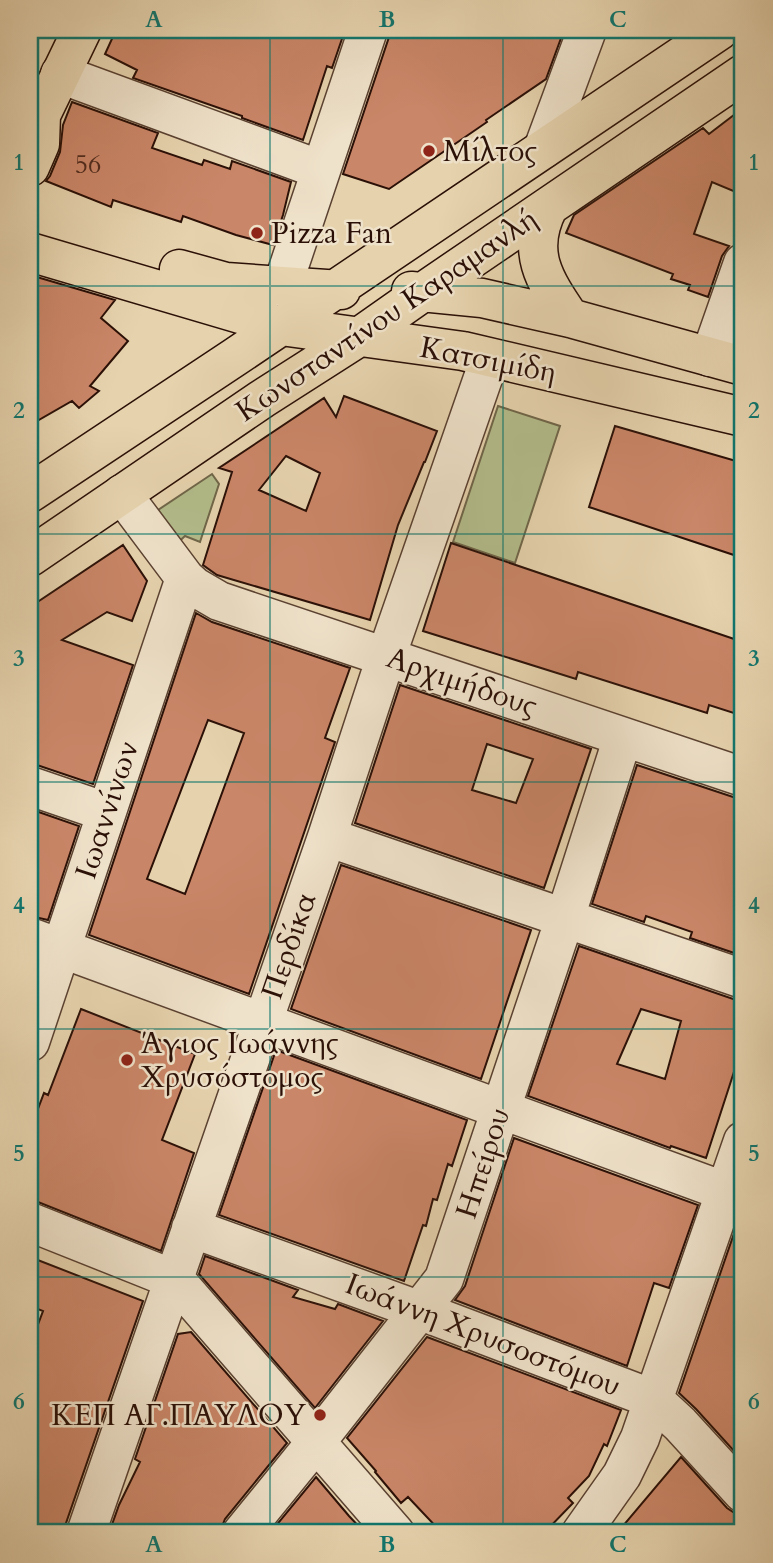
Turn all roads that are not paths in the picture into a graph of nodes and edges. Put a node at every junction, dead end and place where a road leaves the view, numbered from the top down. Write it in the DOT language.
graph roads {
  1 [pos="82,30"];
  2 [pos="368,30"];
  3 [pos="587,30"];
  4 [pos="720,30"];
  5 [pos="60,74"];
  6 [pos="743,74"];
  7 [pos="35,120"];
  8 [pos="542,149"];
  9 [pos="30,167"];
  10 [pos="321,170"];
  11 [pos="549,206"];
  12 [pos="30,224"];
  13 [pos="30,252"];
  14 [pos="743,263"];
  15 [pos="282,287"];
  16 [pos="334,290"];
  17 [pos="423,292"];
  18 [pos="570,318"];
  19 [pos="281,326"];
  20 [pos="359,337"];
  21 [pos="490,358"];
  22 [pos="727,361"];
  23 [pos="743,417"];
  24 [pos="30,493"];
  25 [pos="122,495"];
  26 [pos="30,557"];
  27 [pos="185,578"];
  28 [pos="386,657"];
  29 [pos="623,737"];
  30 [pos="743,778"];
  31 [pos="30,786"];
  32 [pos="106,812"];
  33 [pos="327,837"];
  34 [pos="565,918"];
  35 [pos="45,943"];
  36 [pos="743,979"];
  37 [pos="262,1022"];
  38 [pos="30,1042"];
  39 [pos="501,1109"];
  40 [pos="743,1140"];
  41 [pos="735,1195"];
  42 [pos="30,1222"];
  43 [pos="191,1228"];
  44 [pos="173,1279"];
  45 [pos="421,1311"];
  46 [pos="653,1399"];
  47 [pos="316,1442"];
  48 [pos="743,1493"];
  49 [pos="86,1533"];
  50 [pos="242,1533"];
  51 [pos="395,1533"];
  52 [pos="581,1533"];
  1 -- 5 [label="main road"];
  2 -- 10 [label="street"];
  3 -- 8 [label="street"];
  4 -- 8 [label="main road, Κωνσταντίνου Καραμανλή"];
  5 -- 7 [label="main road"];
  5 -- 10 [label="street"];
  6 -- 11 [label="main road, Κωνσταντίνου Καραμανλή"];
  7 -- 9 [label="main road"];
  8 -- 16 [label="main road, Κωνσταντίνου Καραμανλή"];
  10 -- 15 [label="street"];
  11 -- 17 [label="main road, Κωνσταντίνου Καραμανλή"];
  11 -- 18 [label="main road"];
  12 -- 15 [label="main road, Κατσιμίδη"];
  13 -- 19 [label="main road, Κατσιμίδη"];
  14 -- 22 [label="street"];
  15 -- 16 [label="main road, Κατσιμίδη"];
  16 -- 17 [label="main road, Κατσιμίδη"];
  16 -- 19 [label="main road, Κωνσταντίνου Καραμανλή"];
  17 -- 18 [label="main road, Κατσιμίδη"];
  17 -- 20 [label="main road, Κωνσταντίνου Καραμανλή"];
  18 -- 22 [label="main road, Κατσιμίδη"];
  19 -- 20 [label="main road, Κατσιμίδη"];
  19 -- 24 [label="main road, Κωνσταντίνου Καραμανλή"];
  20 -- 21 [label="main road, Κατσιμίδη"];
  20 -- 25 [label="main road, Κωνσταντίνου Καραμανλή"];
  21 -- 23 [label="main road, Κατσιμίδη"];
  21 -- 28 [label="street, Περδίκα"];
  25 -- 26 [label="main road, Κωνσταντίνου Καραμανλή"];
  25 -- 27 [label="street, Αρχιμήδους"];
  27 -- 28 [label="street, Αρχιμήδους"];
  27 -- 32 [label="street, Ιωαννίνων"];
  28 -- 29 [label="street, Αρχιμήδους"];
  28 -- 33 [label="street, Περδίκα"];
  29 -- 30 [label="street, Αρχιμήδους"];
  29 -- 34 [label="street, Ηπείρου"];
  31 -- 32 [label="street"];
  32 -- 35 [label="street, Ιωαννίνων"];
  33 -- 34 [label="street"];
  33 -- 37 [label="street, Περδίκα"];
  34 -- 36 [label="street"];
  34 -- 39 [label="street, Ηπείρου"];
  35 -- 37 [label="street"];
  35 -- 38 [label="street, Ιωαννίνων"];
  37 -- 39 [label="street"];
  37 -- 43 [label="street, Περδίκα"];
  39 -- 41 [label="street"];
  39 -- 45 [label="street, Ηπείρου"];
  40 -- 41 [label="street"];
  41 -- 46 [label="street"];
  42 -- 44 [label="street"];
  43 -- 44 [label="street, Περδίκα"];
  43 -- 45 [label="street, Ιωάννη Χρυσοστόμου"];
  44 -- 47 [label="street"];
  44 -- 49 [label="street, Περδίκα"];
  45 -- 46 [label="street, Ιωάννη Χρυσοστόμου"];
  45 -- 47 [label="street, Ηπείρου"];
  46 -- 48 [label="street, Ιωάννη Χρυσοστόμου"];
  46 -- 52 [label="street"];
  47 -- 50 [label="street, Ηπείρου"];
  47 -- 51 [label="street"];
}
